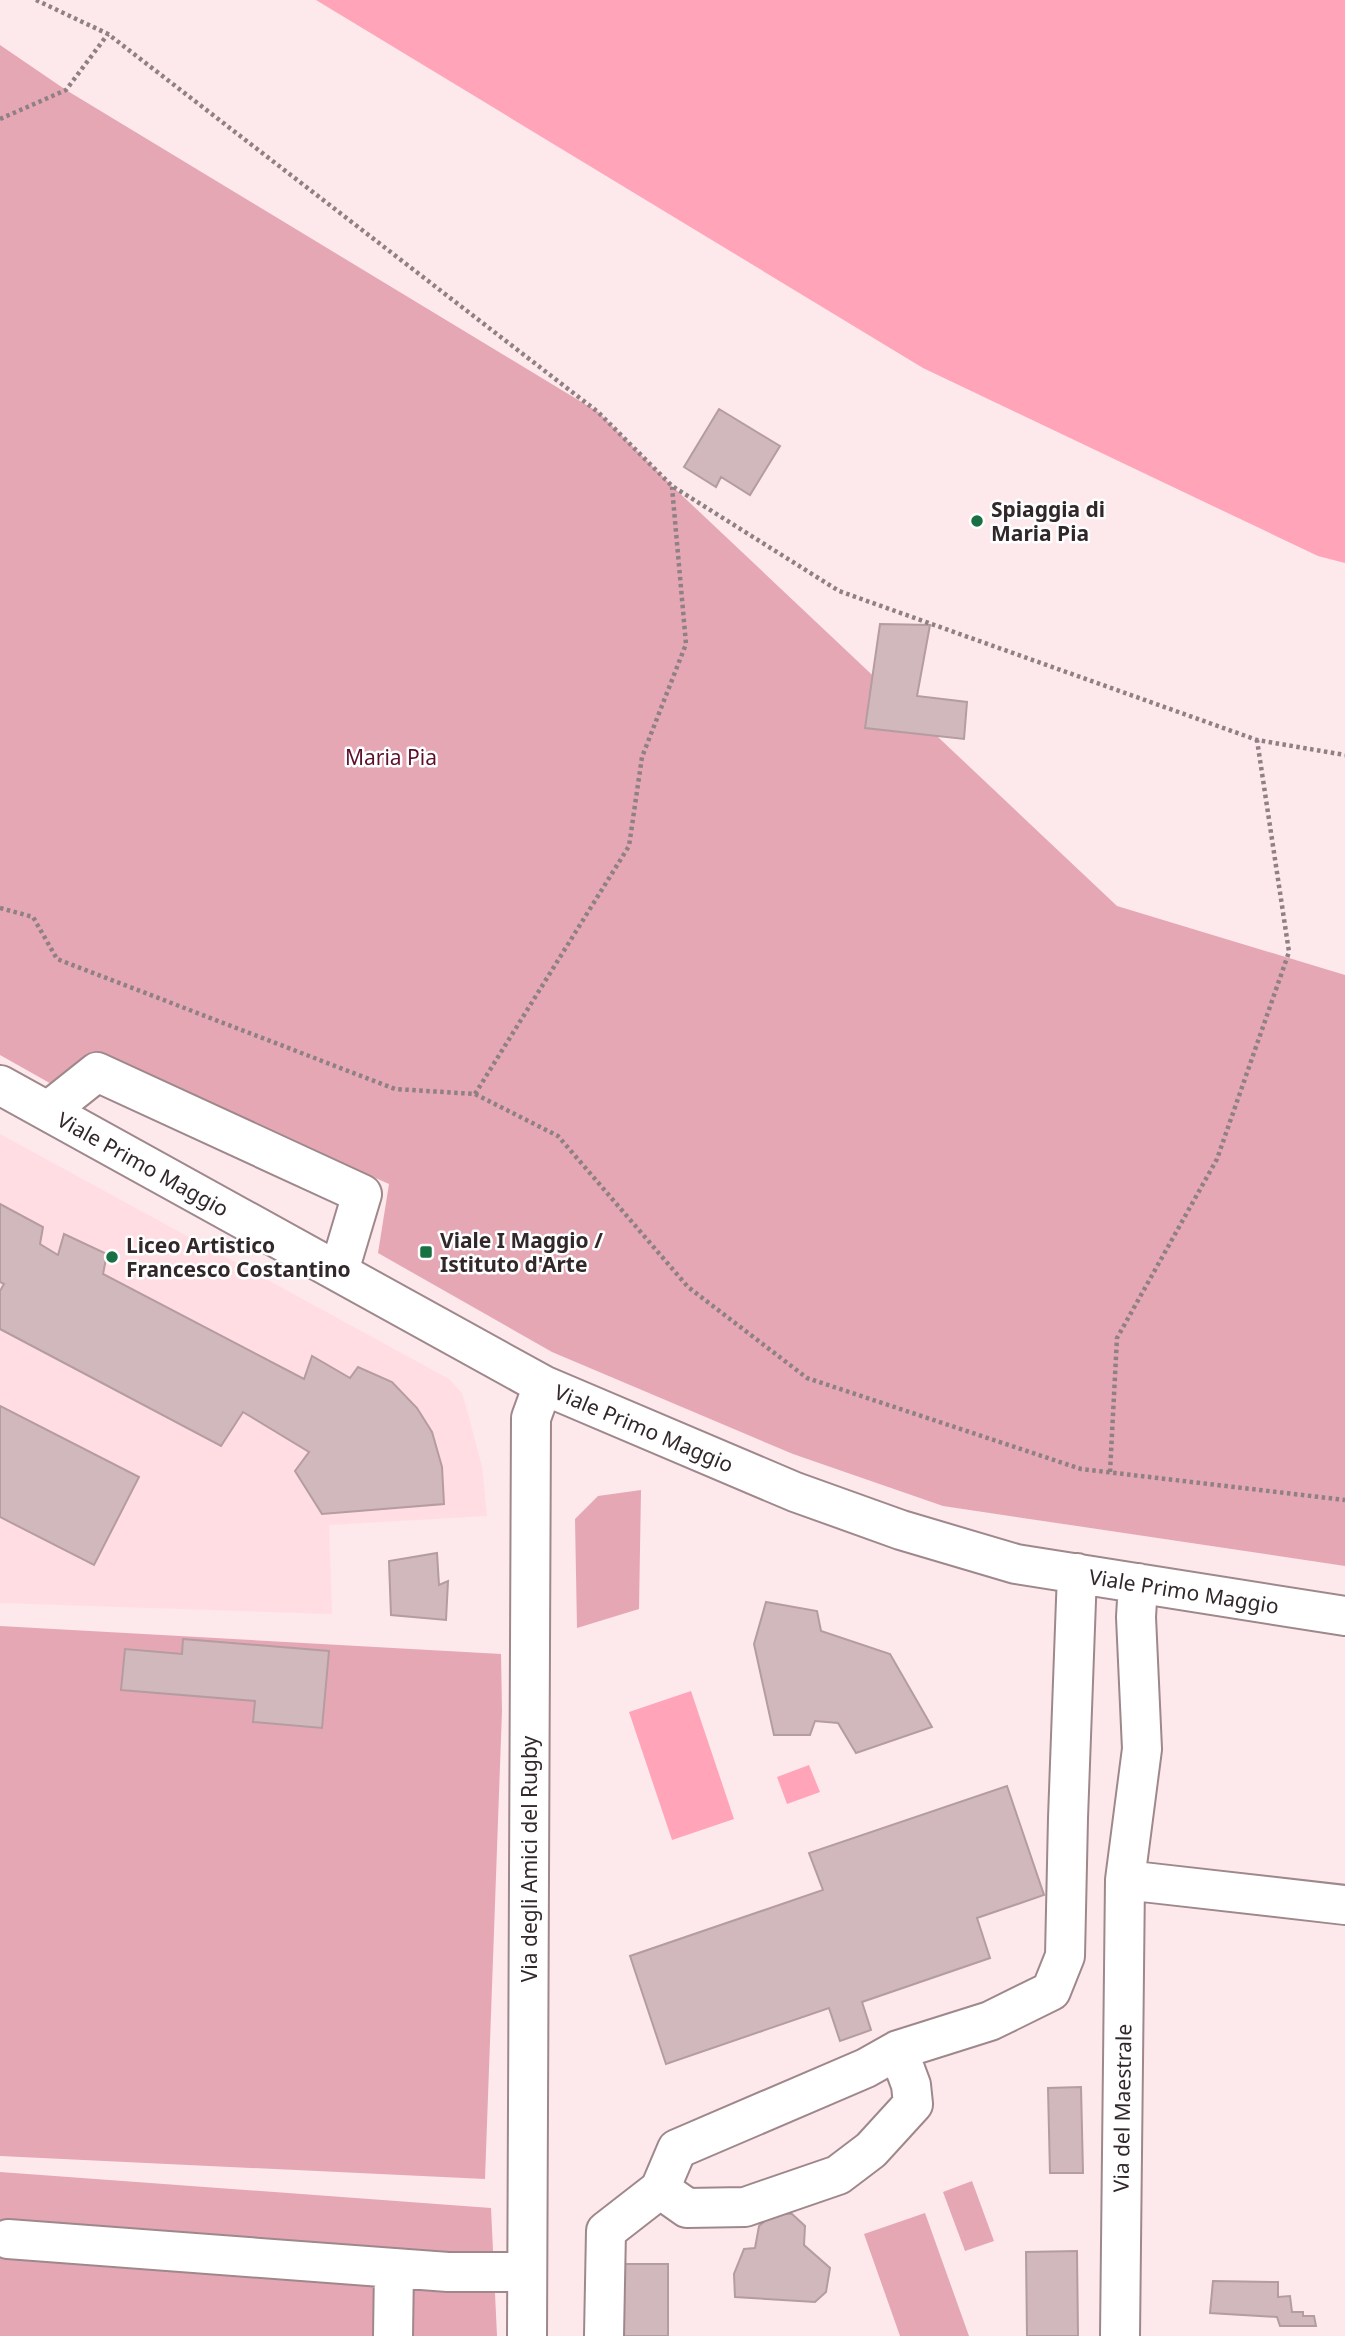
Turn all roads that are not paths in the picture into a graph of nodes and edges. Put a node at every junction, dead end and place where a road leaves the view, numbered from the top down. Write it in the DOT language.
graph roads {
  1 [pos="0,1085"];
  2 [pos="48,1111"];
  3 [pos="338,1271"];
  4 [pos="543,1385"];
  5 [pos="1077,1573"];
  6 [pos="1138,1584"];
  7 [pos="1345,1616"];
  8 [pos="1125,1880"];
  9 [pos="1345,1905"];
  10 [pos="898,2050"];
  11 [pos="660,2189"];
  12 [pos="8,2239"];
  13 [pos="394,2268"];
  14 [pos="527,2272"];
  15 [pos="393,2336"];
  16 [pos="527,2336"];
  17 [pos="604,2336"];
  18 [pos="1120,2336"];
  1 -- 2 [label="street, Viale Primo Maggio"];
  2 -- 3 [label="street, Viale Primo Maggio"];
  2 -- 3 [label="street"];
  3 -- 4 [label="street, Viale Primo Maggio"];
  4 -- 5 [label="street, Viale Primo Maggio"];
  4 -- 14 [label="street, Via degli Amici del Rugby"];
  5 -- 6 [label="street, Viale Primo Maggio"];
  5 -- 10 [label="street"];
  6 -- 7 [label="street, Viale Primo Maggio"];
  6 -- 8 [label="street, Via del Maestrale"];
  8 -- 9 [label="street"];
  8 -- 18 [label="street, Via del Maestrale"];
  10 -- 11 [label="street"];
  10 -- 11 [label="street"];
  11 -- 17 [label="street"];
  12 -- 13 [label="street"];
  13 -- 14 [label="street"];
  13 -- 15 [label="street"];
  14 -- 16 [label="street, Via degli Amici del Rugby"];
}
